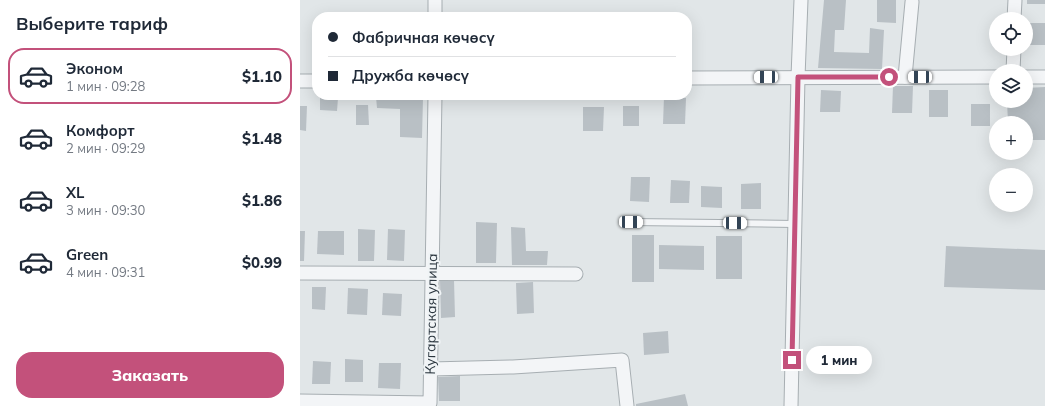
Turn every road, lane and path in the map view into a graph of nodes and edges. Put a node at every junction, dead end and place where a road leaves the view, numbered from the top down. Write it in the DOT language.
graph roads {
  1 [pos="435,0"];
  2 [pos="801,0"];
  3 [pos="1015,0"];
  4 [pos="912,2"];
  5 [pos="435,12"];
  6 [pos="1014,12"];
  7 [pos="798,77"];
  8 [pos="905,77"];
  9 [pos="989,77"];
  10 [pos="1033,77"];
  11 [pos="1045,77"];
  12 [pos="692,78"];
  13 [pos="300,81"];
  14 [pos="312,81"];
  15 [pos="435,100"];
  16 [pos="631,222"];
  17 [pos="795,224"];
  18 [pos="300,273"];
  19 [pos="432,274"];
  20 [pos="576,274"];
  21 [pos="431,369"];
  22 [pos="300,401"];
  23 [pos="627,406"];
  24 [pos="791,406"];
  1 -- 5 [label="street"];
  2 -- 7 [label="street"];
  3 -- 6 [label="street"];
  4 -- 8 [label="street"];
  7 -- 8 [label="street"];
  7 -- 12 [label="street"];
  7 -- 17 [label="street"];
  8 -- 9 [label="street"];
  10 -- 11 [label="street"];
  13 -- 14 [label="street"];
  15 -- 19 [label="street, Кугартская улица"];
  16 -- 17 [label="lane"];
  17 -- 24 [label="street"];
  18 -- 19 [label="street"];
  19 -- 20 [label="street"];
  19 -- 21 [label="street, Кугартская улица"];
  21 -- 22 [label="street, Кугартская улица"];
  21 -- 23 [label="street"];
}
